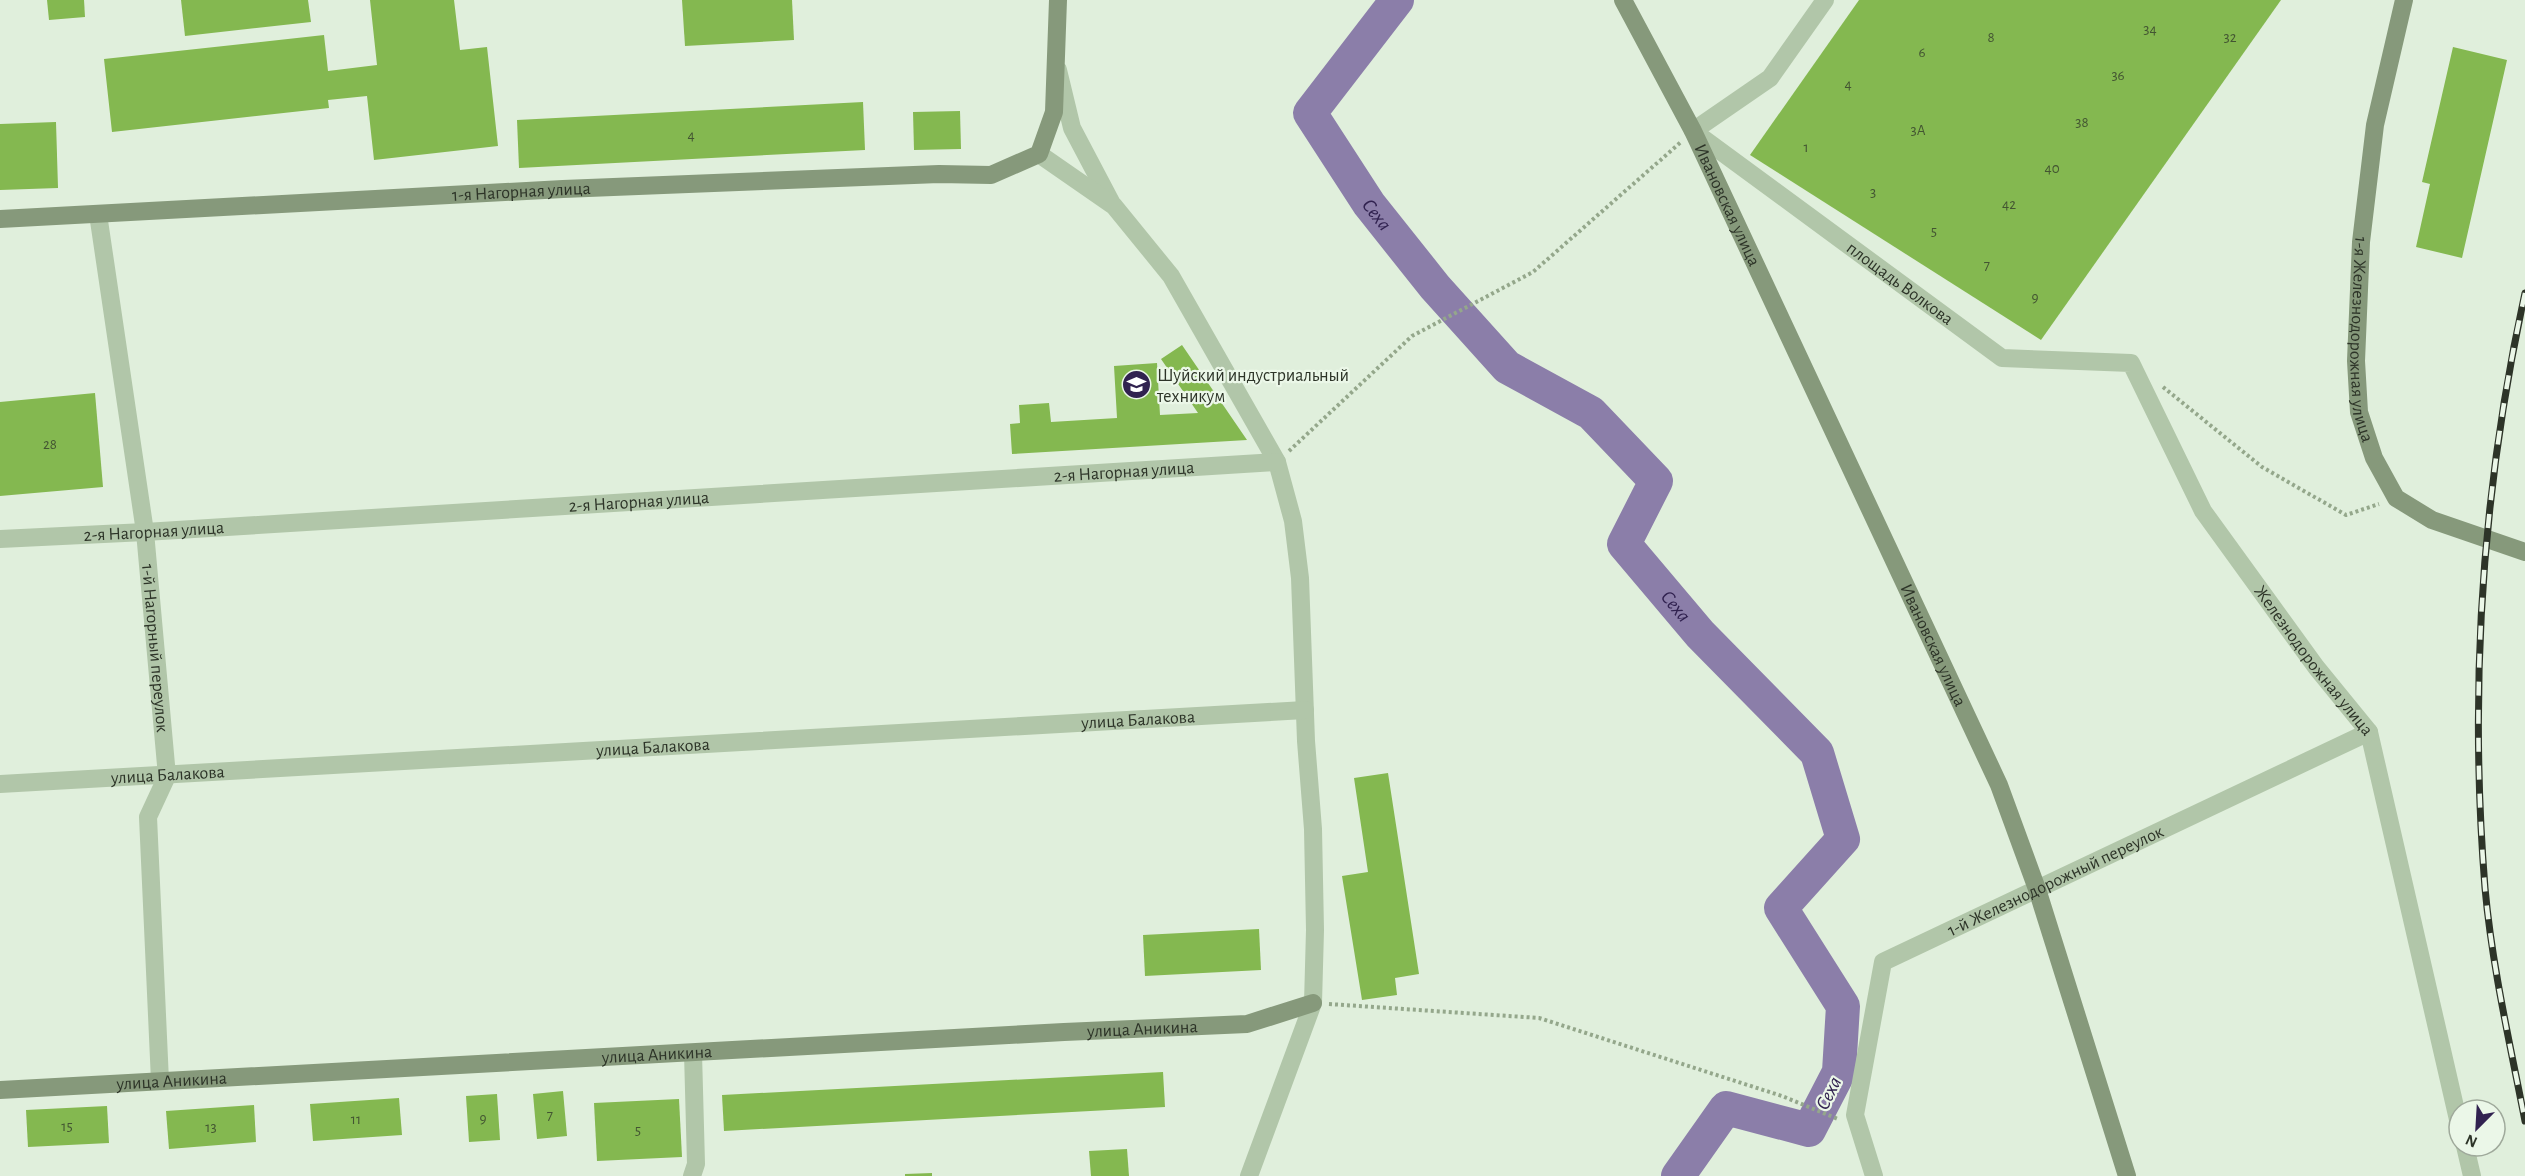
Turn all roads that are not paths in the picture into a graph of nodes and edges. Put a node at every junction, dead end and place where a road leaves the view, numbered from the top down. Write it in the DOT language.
graph roads {
  1 [pos="1058,0"];
  2 [pos="1623,0"];
  3 [pos="1825,0"];
  4 [pos="2404,0"];
  5 [pos="1055,61"];
  6 [pos="1693,131"];
  7 [pos="1040,154"];
  8 [pos="1114,206"];
  9 [pos="98,214"];
  10 [pos="0,219"];
  11 [pos="2131,363"];
  12 [pos="1277,462"];
  13 [pos="145,532"];
  14 [pos="0,539"];
  15 [pos="2525,552"];
  16 [pos="1305,710"];
  17 [pos="2369,732"];
  18 [pos="167,776"];
  19 [pos="0,784"];
  20 [pos="2037,889"];
  21 [pos="1313,1003"];
  22 [pos="693,1053"];
  23 [pos="160,1081"];
  24 [pos="0,1090"];
  25 [pos="2453,1098"];
  26 [pos="2468,1158"];
  27 [pos="692,1176"];
  28 [pos="1249,1176"];
  29 [pos="1874,1176"];
  30 [pos="2127,1176"];
  31 [pos="2472,1176"];
  1 -- 5 [label="street"];
  2 -- 6 [label="street, Ивановская улица"];
  3 -- 6 [label="street"];
  4 -- 15 [label="street, 1-я Железнодорожная улица"];
  5 -- 7 [label="street"];
  5 -- 8 [label="street"];
  6 -- 11 [label="street, площадь Волкова"];
  6 -- 20 [label="street, Ивановская улица"];
  7 -- 8 [label="street"];
  7 -- 9 [label="street, 1-я Нагорная улица"];
  8 -- 12 [label="street"];
  9 -- 10 [label="street, 1-я Нагорная улица"];
  9 -- 13 [label="street, 1-й Нагорный переулок"];
  11 -- 17 [label="street, Железнодорожная улица"];
  12 -- 13 [label="street, 2-я Нагорная улица"];
  12 -- 16 [label="street"];
  13 -- 14 [label="street, 2-я Нагорная улица"];
  13 -- 18 [label="street, 1-й Нагорный переулок"];
  16 -- 18 [label="street, улица Балакова"];
  16 -- 21 [label="street"];
  17 -- 20 [label="street, 1-й Железнодорожный переулок"];
  17 -- 25 [label="street, Железнодорожная улица"];
  18 -- 19 [label="street, улица Балакова"];
  18 -- 23 [label="street"];
  20 -- 29 [label="street, 1-й Железнодорожный переулок"];
  20 -- 30 [label="street, Ивановская улица"];
  21 -- 22 [label="street, улица Аникина"];
  21 -- 28 [label="street"];
  22 -- 23 [label="street, улица Аникина"];
  22 -- 27 [label="street"];
  23 -- 24 [label="street, улица Аникина"];
  26 -- 31 [label="street"];
}
